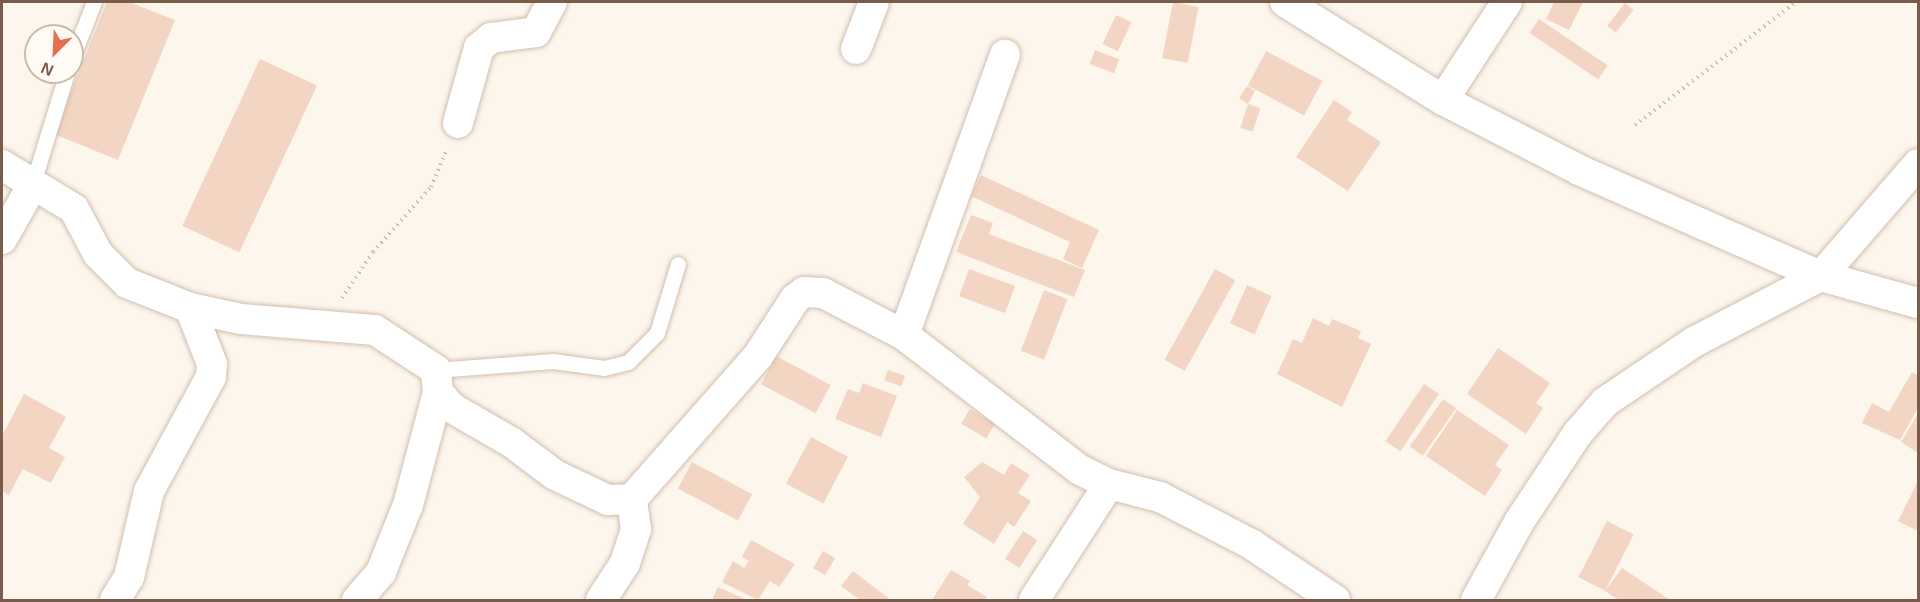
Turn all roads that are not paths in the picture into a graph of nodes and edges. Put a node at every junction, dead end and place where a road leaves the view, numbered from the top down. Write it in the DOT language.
graph roads {
  1 [pos="94,2"];
  2 [pos="552,2"];
  3 [pos="874,2"];
  4 [pos="1285,2"];
  5 [pos="1507,2"];
  6 [pos="84,27"];
  7 [pos="856,49"];
  8 [pos="1005,55"];
  9 [pos="63,84"];
  10 [pos="1443,100"];
  11 [pos="458,123"];
  12 [pos="1918,164"];
  13 [pos="2,165"];
  14 [pos="32,186"];
  15 [pos="2,239"];
  16 [pos="678,264"];
  17 [pos="1821,276"];
  18 [pos="1916,296"];
  19 [pos="190,308"];
  20 [pos="904,335"];
  21 [pos="437,381"];
  22 [pos="1109,484"];
  23 [pos="632,499"];
  24 [pos="114,600"];
  25 [pos="357,600"];
  26 [pos="601,600"];
  27 [pos="1034,600"];
  28 [pos="1335,600"];
  29 [pos="1476,600"];
  1 -- 6 [label="lane"];
  2 -- 11 [label="street"];
  3 -- 7 [label="street"];
  4 -- 10 [label="street"];
  5 -- 10 [label="street"];
  8 -- 20 [label="street"];
  9 -- 14 [label="lane"];
  10 -- 17 [label="street"];
  12 -- 17 [label="street"];
  13 -- 14 [label="street"];
  14 -- 15 [label="street"];
  14 -- 19 [label="street"];
  16 -- 21 [label="lane"];
  17 -- 18 [label="street"];
  17 -- 29 [label="street"];
  19 -- 21 [label="street"];
  19 -- 24 [label="street"];
  20 -- 22 [label="street"];
  20 -- 23 [label="street"];
  21 -- 23 [label="street"];
  21 -- 25 [label="street"];
  22 -- 27 [label="street"];
  22 -- 28 [label="street"];
  23 -- 26 [label="street"];
}
